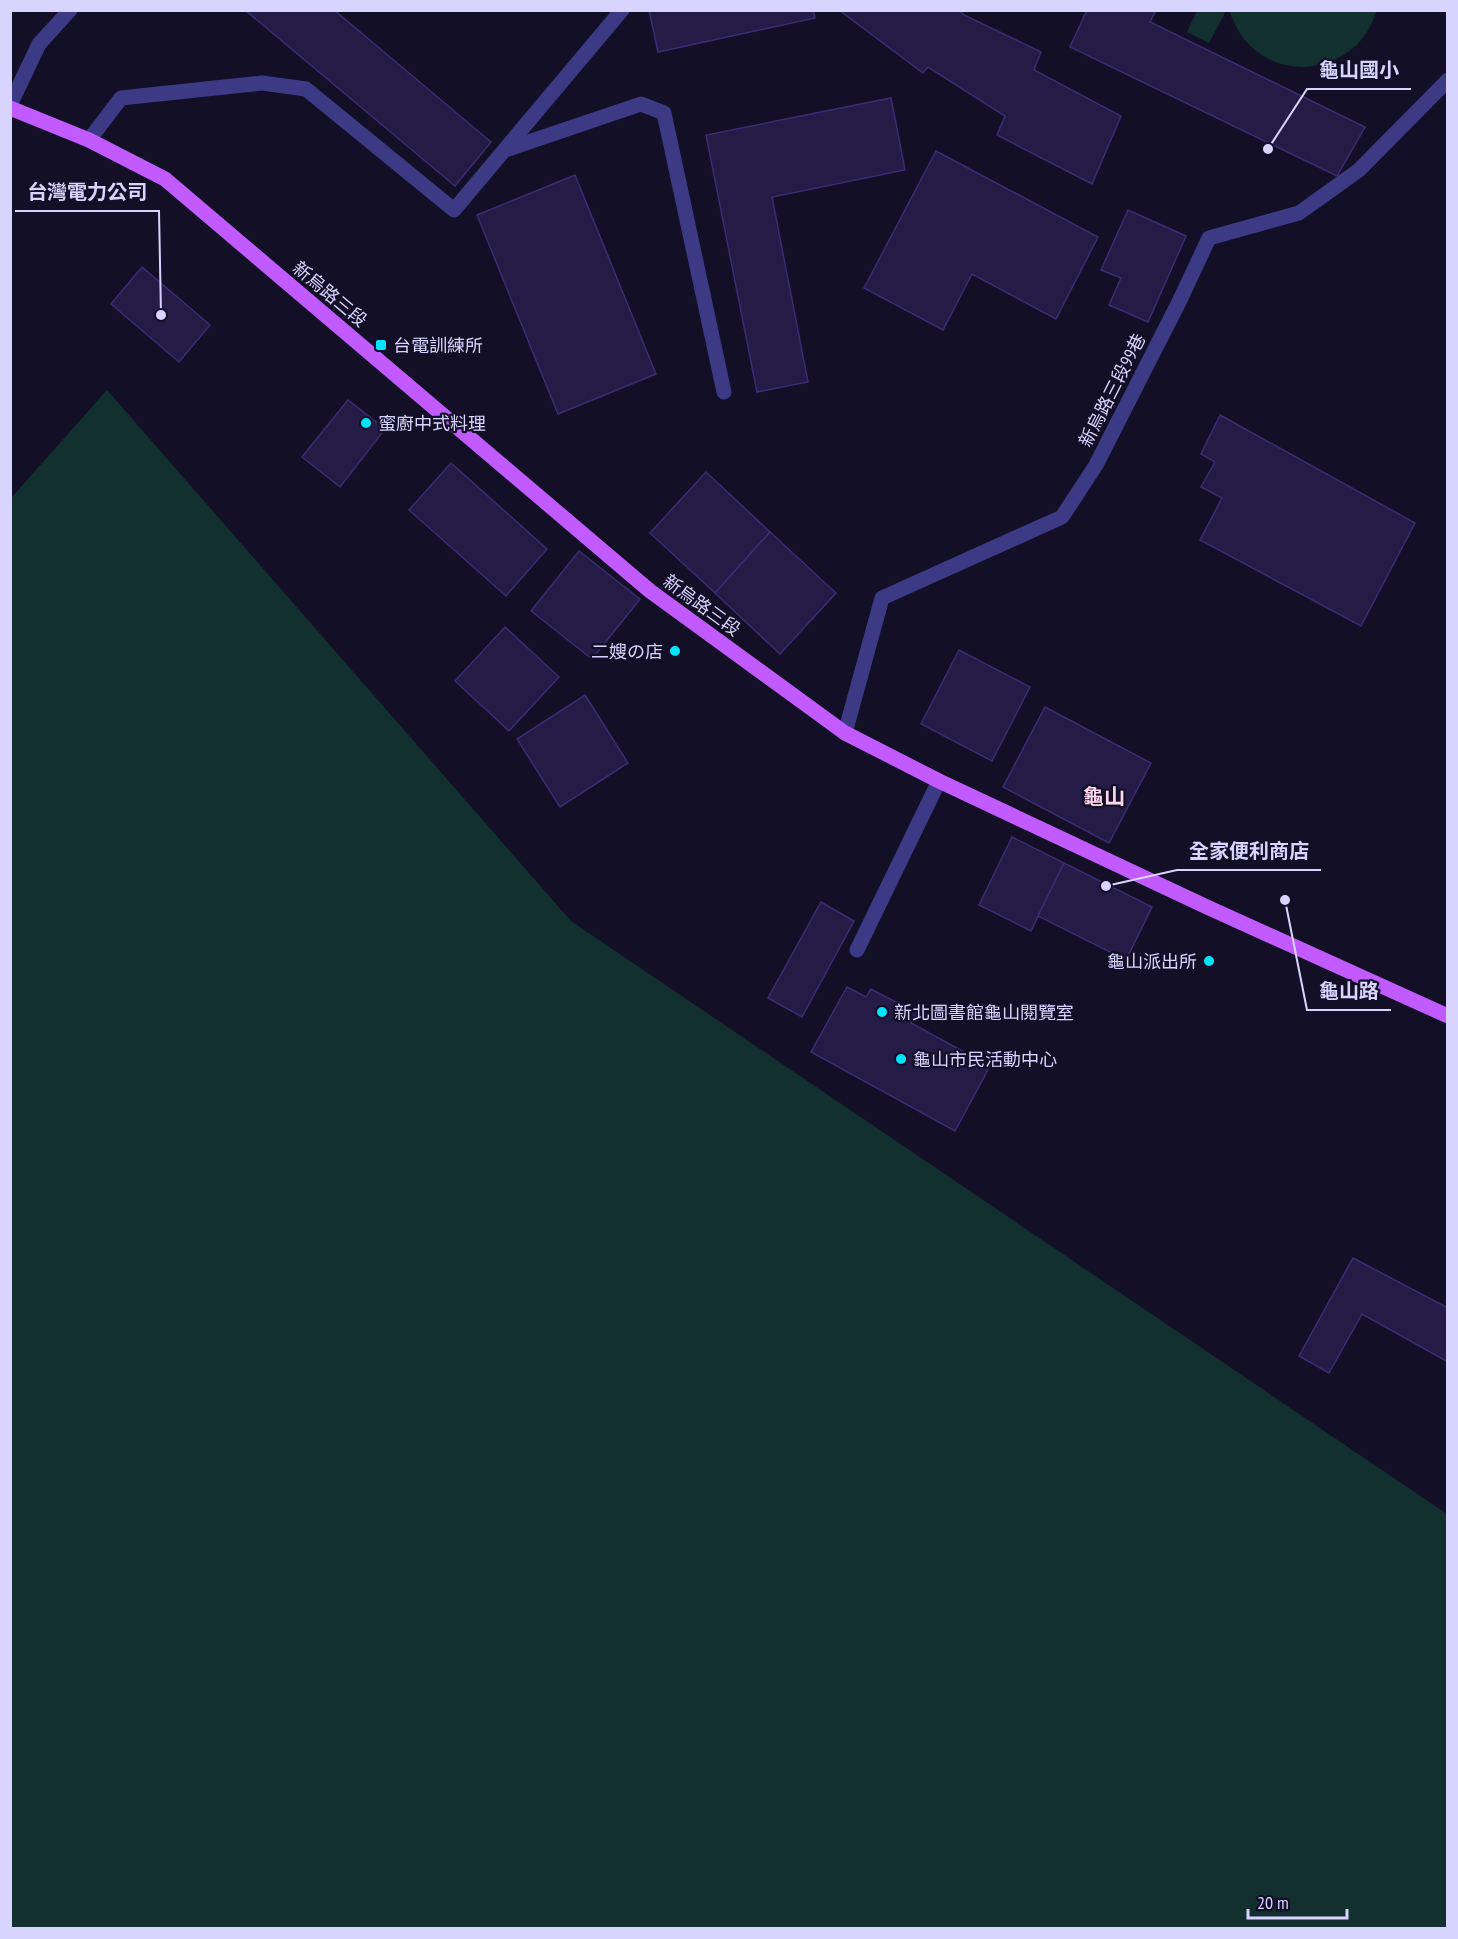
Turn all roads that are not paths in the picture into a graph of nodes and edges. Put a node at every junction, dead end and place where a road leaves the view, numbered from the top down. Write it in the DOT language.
graph roads {
  1 [pos="70,10"];
  2 [pos="622,10"];
  3 [pos="1448,80"];
  4 [pos="10,107"];
  5 [pos="89,140"];
  6 [pos="504,150"];
  7 [pos="724,392"];
  8 [pos="845,733"];
  9 [pos="939,781"];
  10 [pos="857,950"];
  11 [pos="1448,1016"];
  1 -- 4 [label="street"];
  2 -- 6 [label="street"];
  3 -- 8 [label="street, 新烏路三段99巷"];
  4 -- 5 [label="main road, 新烏路三段"];
  5 -- 6 [label="street"];
  5 -- 8 [label="main road, 新烏路三段"];
  6 -- 7 [label="street"];
  8 -- 9 [label="main road, 新烏路三段"];
  9 -- 10 [label="street"];
  9 -- 11 [label="main road, 新烏路三段"];
}
